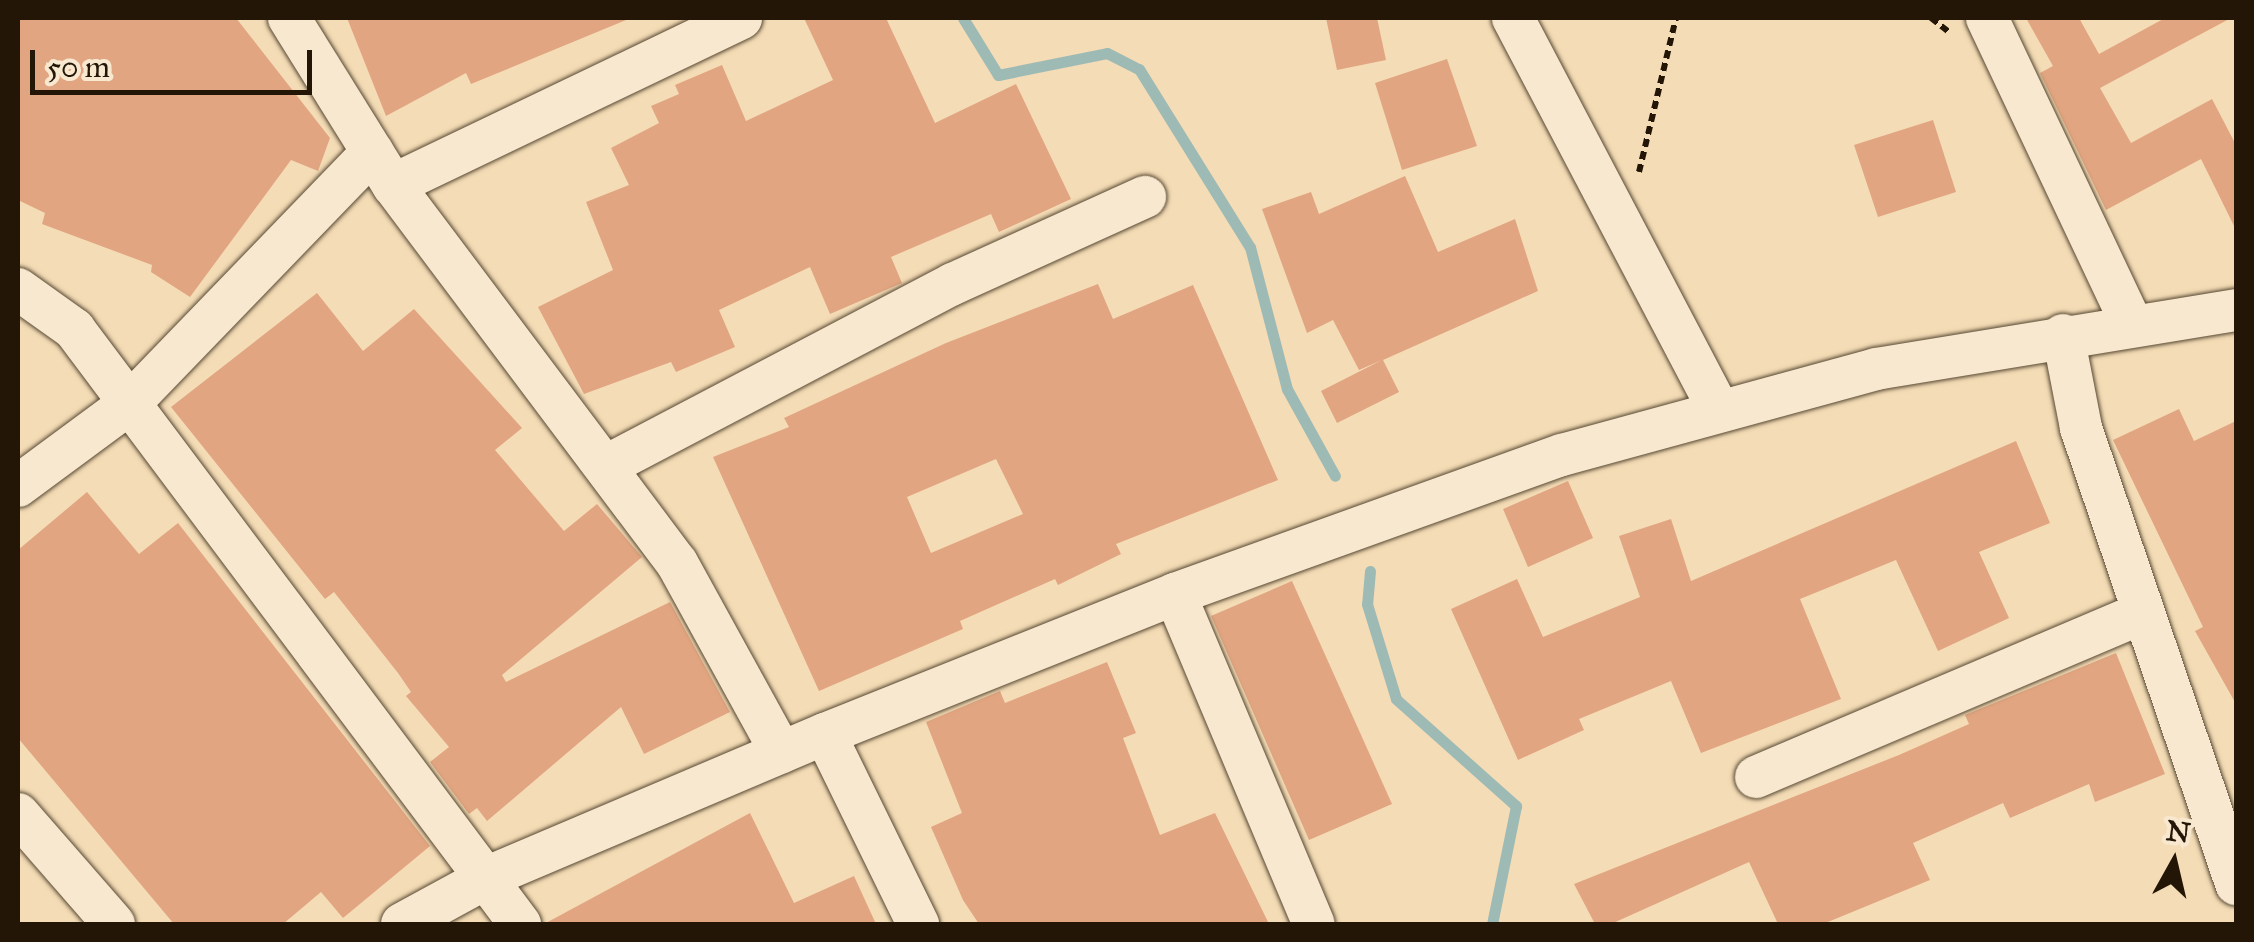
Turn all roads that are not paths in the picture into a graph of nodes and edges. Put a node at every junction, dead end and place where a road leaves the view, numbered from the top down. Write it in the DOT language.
graph roads {
  1 [pos="289,18"];
  2 [pos="741,18"];
  3 [pos="1513,18"];
  4 [pos="1987,18"];
  5 [pos="383,169"];
  6 [pos="1145,198"];
  7 [pos="18,289"];
  8 [pos="2236,310"];
  9 [pos="2131,323"];
  10 [pos="2063,335"];
  11 [pos="130,403"];
  12 [pos="1718,408"];
  13 [pos="606,466"];
  14 [pos="18,486"];
  15 [pos="1175,594"];
  16 [pos="2143,613"];
  17 [pos="825,734"];
  18 [pos="781,752"];
  19 [pos="1756,777"];
  20 [pos="2225,798"];
  21 [pos="18,814"];
  22 [pos="490,876"];
  23 [pos="2236,884"];
  24 [pos="114,924"];
  25 [pos="402,924"];
  26 [pos="520,924"];
  27 [pos="918,924"];
  28 [pos="1314,924"];
  1 -- 5 [label="street"];
  2 -- 5 [label="street"];
  3 -- 12 [label="street"];
  4 -- 9 [label="street"];
  5 -- 11 [label="street"];
  5 -- 13 [label="street"];
  6 -- 13 [label="street"];
  7 -- 11 [label="street"];
  8 -- 9 [label="street"];
  9 -- 10 [label="street"];
  10 -- 12 [label="street"];
  10 -- 16 [label="street"];
  11 -- 14 [label="street"];
  11 -- 22 [label="street"];
  12 -- 15 [label="street"];
  13 -- 18 [label="street"];
  15 -- 17 [label="street"];
  15 -- 28 [label="street"];
  16 -- 19 [label="street"];
  16 -- 20 [label="street"];
  17 -- 18 [label="street"];
  17 -- 27 [label="street"];
  18 -- 22 [label="street"];
  20 -- 23 [label="street"];
  21 -- 24 [label="street"];
  22 -- 25 [label="street"];
  22 -- 26 [label="street"];
}
